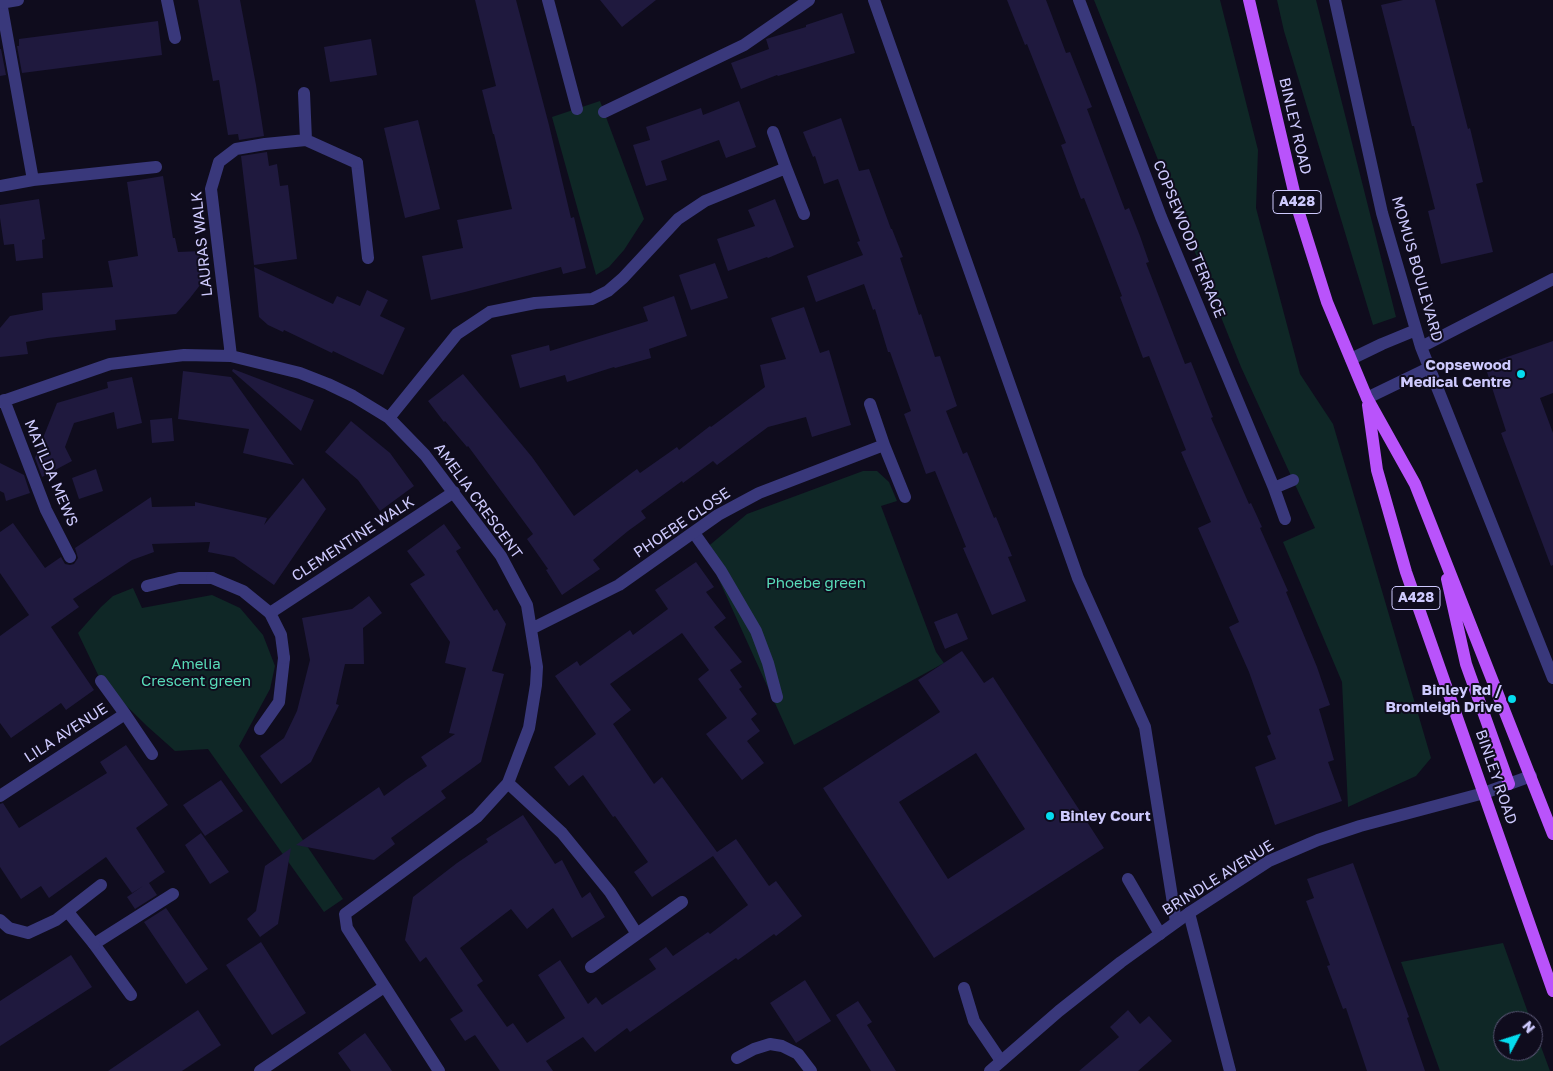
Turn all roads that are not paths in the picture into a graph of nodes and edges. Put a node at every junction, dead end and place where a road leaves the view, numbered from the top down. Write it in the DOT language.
graph roads {
  1 [pos="18,0"];
  2 [pos="167,0"];
  3 [pos="548,0"];
  4 [pos="809,0"];
  5 [pos="874,0"];
  6 [pos="1079,0"];
  7 [pos="1248,0"];
  8 [pos="1334,0"];
  9 [pos="1,2"];
  10 [pos="175,38"];
  11 [pos="304,93"];
  12 [pos="577,109"];
  13 [pos="604,112"];
  14 [pos="773,132"];
  15 [pos="306,140"];
  16 [pos="156,167"];
  17 [pos="786,168"];
  18 [pos="33,180"];
  19 [pos="0,186"];
  20 [pos="804,214"];
  21 [pos="368,258"];
  22 [pos="1553,279"];
  23 [pos="1416,330"];
  24 [pos="1421,347"];
  25 [pos="231,356"];
  26 [pos="1351,359"];
  27 [pos="1429,368"];
  28 [pos="1367,398"];
  29 [pos="2,401"];
  30 [pos="870,404"];
  31 [pos="389,418"];
  32 [pos="884,446"];
  33 [pos="1293,480"];
  34 [pos="1274,488"];
  35 [pos="454,492"];
  36 [pos="905,497"];
  37 [pos="1285,519"];
  38 [pos="694,533"];
  39 [pos="1439,543"];
  40 [pos="70,557"];
  41 [pos="147,586"];
  42 [pos="270,613"];
  43 [pos="531,629"];
  44 [pos="1550,659"];
  45 [pos="1553,678"];
  46 [pos="101,681"];
  47 [pos="777,696"];
  48 [pos="125,714"];
  49 [pos="260,730"];
  50 [pos="152,754"];
  51 [pos="1531,776"];
  52 [pos="508,783"];
  53 [pos="1509,784"];
  54 [pos="1484,793"];
  55 [pos="0,796"];
  56 [pos="1553,834"];
  57 [pos="1128,879"];
  58 [pos="101,886"];
  59 [pos="173,894"];
  60 [pos="682,902"];
  61 [pos="68,912"];
  62 [pos="1189,913"];
  63 [pos="0,920"];
  64 [pos="1176,922"];
  65 [pos="637,934"];
  66 [pos="1160,934"];
  67 [pos="94,944"];
  68 [pos="591,967"];
  69 [pos="384,987"];
  70 [pos="964,988"];
  71 [pos="1553,991"];
  72 [pos="131,995"];
  73 [pos="737,1058"];
  74 [pos="1001,1061"];
  75 [pos="260,1071"];
  76 [pos="439,1071"];
  77 [pos="812,1071"];
  78 [pos="990,1071"];
  79 [pos="1230,1071"];
  1 -- 9 [label="street"];
  2 -- 10 [label="street"];
  3 -- 12 [label="street"];
  4 -- 13 [label="street"];
  5 -- 64 [label="street"];
  6 -- 34 [label="street, COPSEWOOD TERRACE"];
  7 -- 26 [label="main road, BINLEY ROAD / A428"];
  8 -- 23 [label="street, MOMUS BOULEVARD"];
  9 -- 18 [label="street"];
  11 -- 15 [label="street"];
  14 -- 17 [label="street"];
  15 -- 21 [label="street, LAURAS WALK"];
  15 -- 25 [label="street, LAURAS WALK"];
  16 -- 18 [label="street"];
  17 -- 20 [label="street"];
  17 -- 31 [label="street"];
  18 -- 19 [label="street"];
  22 -- 24 [label="street"];
  23 -- 24 [label="street, MOMUS BOULEVARD"];
  23 -- 26 [label="street"];
  24 -- 27 [label="street, MOMUS BOULEVARD"];
  25 -- 29 [label="street, AMELIA CRESCENT"];
  25 -- 31 [label="street, AMELIA CRESCENT"];
  26 -- 28 [label="main road, BINLEY ROAD / A428"];
  27 -- 28 [label="street"];
  27 -- 44 [label="street, MOMUS BOULEVARD"];
  28 -- 39 [label="main road, BINLEY ROAD / A428"];
  28 -- 54 [label="main road, BINLEY ROAD / A428"];
  29 -- 40 [label="street, MATILDA MEWS"];
  30 -- 32 [label="street"];
  31 -- 35 [label="street, AMELIA CRESCENT"];
  32 -- 36 [label="street"];
  32 -- 38 [label="street, PHOEBE CLOSE"];
  33 -- 34 [label="street"];
  34 -- 37 [label="street, COPSEWOOD TERRACE"];
  35 -- 42 [label="street, CLEMENTINE WALK"];
  35 -- 43 [label="street, AMELIA CRESCENT"];
  38 -- 43 [label="street, PHOEBE CLOSE"];
  38 -- 47 [label="street"];
  39 -- 51 [label="main road, BINLEY ROAD / A428"];
  39 -- 53 [label="main road, A428"];
  41 -- 42 [label="street"];
  42 -- 49 [label="street"];
  43 -- 52 [label="street, AMELIA CRESCENT"];
  44 -- 45 [label="street, MOMUS BOULEVARD"];
  46 -- 48 [label="street, LILA AVENUE"];
  48 -- 50 [label="street, LILA AVENUE"];
  48 -- 55 [label="street, LILA AVENUE"];
  51 -- 53 [label="street, BRINDLE AVENUE"];
  51 -- 56 [label="main road, BINLEY ROAD / A428"];
  52 -- 65 [label="street"];
  52 -- 69 [label="street, AMELIA CRESCENT"];
  53 -- 54 [label="street, BRINDLE AVENUE"];
  54 -- 62 [label="street, BRINDLE AVENUE"];
  54 -- 71 [label="main road, BINLEY ROAD / A428"];
  57 -- 66 [label="street"];
  58 -- 61 [label="street"];
  59 -- 67 [label="street"];
  60 -- 65 [label="street"];
  61 -- 63 [label="street"];
  61 -- 67 [label="street"];
  62 -- 64 [label="street, BRINDLE AVENUE"];
  62 -- 79 [label="street"];
  64 -- 66 [label="street, BRINDLE AVENUE"];
  65 -- 68 [label="street"];
  66 -- 74 [label="street, BRINDLE AVENUE"];
  67 -- 72 [label="street"];
  69 -- 75 [label="street"];
  69 -- 76 [label="street"];
  70 -- 74 [label="street"];
  73 -- 77 [label="street"];
  74 -- 78 [label="street, BRINDLE AVENUE"];
}
